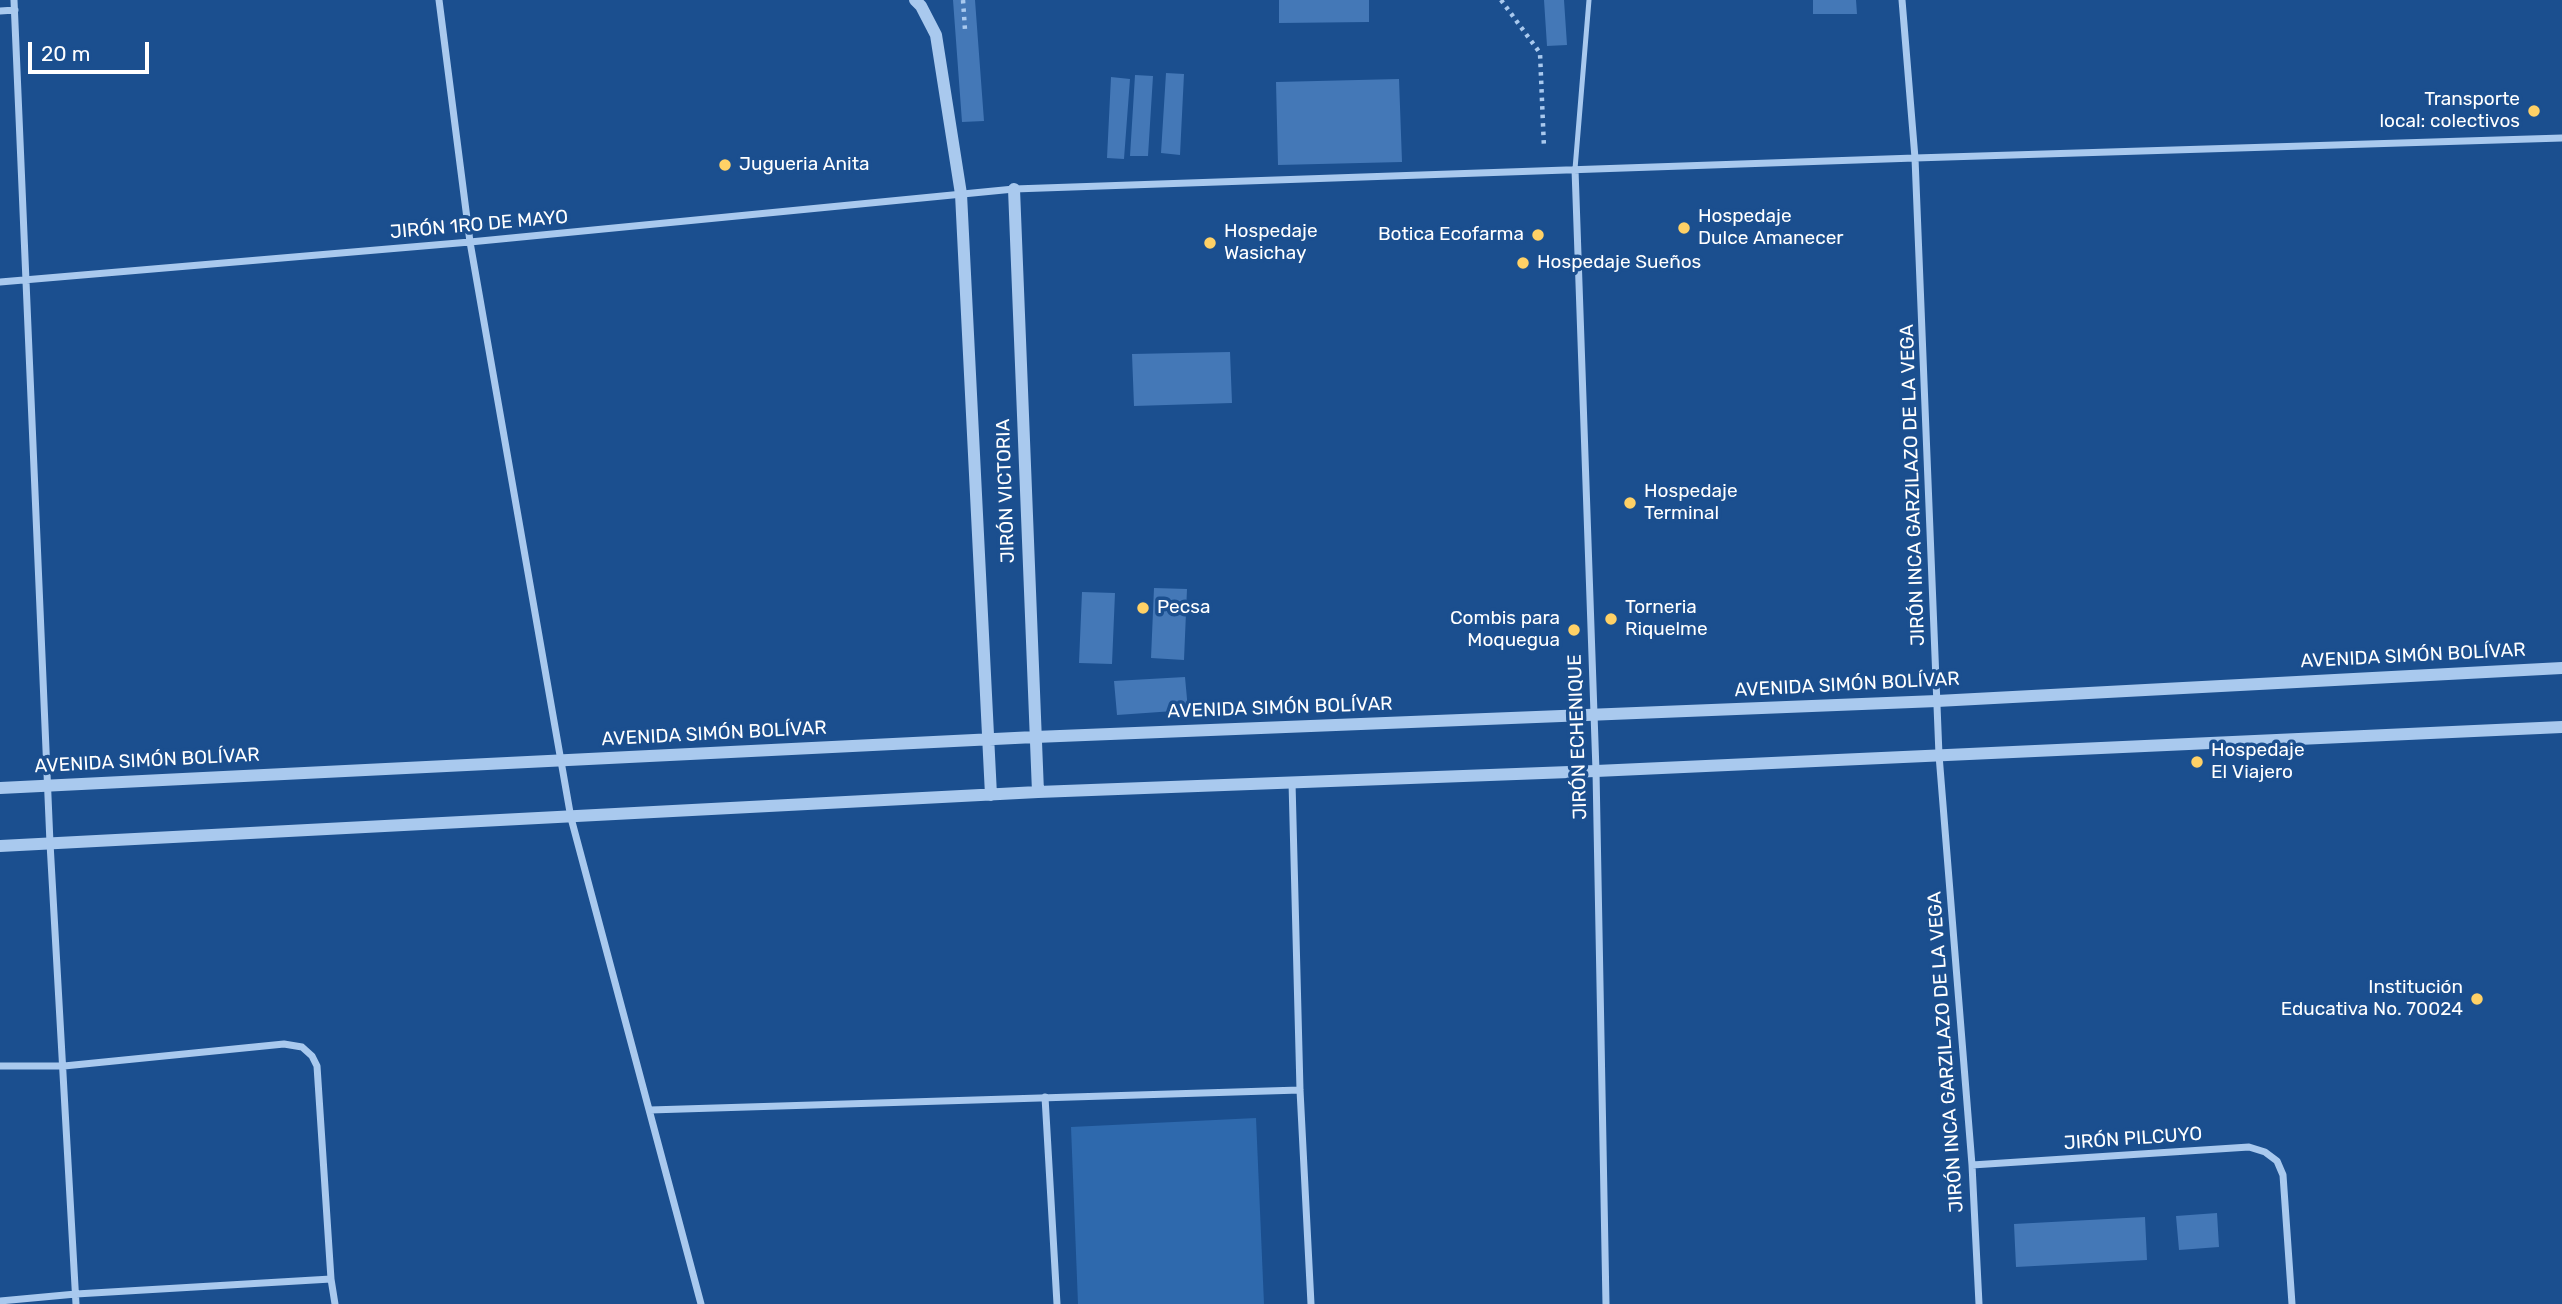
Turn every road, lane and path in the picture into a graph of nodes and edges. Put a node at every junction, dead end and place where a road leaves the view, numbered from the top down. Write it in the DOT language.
graph roads {
  1 [pos="14,0"];
  2 [pos="439,0"];
  3 [pos="915,0"];
  4 [pos="1501,0"];
  5 [pos="1589,0"];
  6 [pos="1902,0"];
  7 [pos="15,10"];
  8 [pos="0,11"];
  9 [pos="2562,138"];
  10 [pos="1916,158"];
  11 [pos="1575,169"];
  12 [pos="1546,170"];
  13 [pos="1014,188"];
  14 [pos="961,194"];
  15 [pos="470,242"];
  16 [pos="26,279"];
  17 [pos="0,282"];
  18 [pos="2562,667"];
  19 [pos="1937,701"];
  20 [pos="1594,716"];
  21 [pos="2562,727"];
  22 [pos="1035,737"];
  23 [pos="989,739"];
  24 [pos="1939,755"];
  25 [pos="561,761"];
  26 [pos="1596,771"];
  27 [pos="1292,782"];
  28 [pos="48,785"];
  29 [pos="0,788"];
  30 [pos="1038,792"];
  31 [pos="991,794"];
  32 [pos="571,818"];
  33 [pos="50,843"];
  34 [pos="0,846"];
  35 [pos="0,1066"];
  36 [pos="64,1066"];
  37 [pos="1300,1090"];
  38 [pos="1045,1097"];
  39 [pos="650,1110"];
  40 [pos="1972,1165"];
  41 [pos="331,1279"];
  42 [pos="76,1294"];
  43 [pos="0,1301"];
  44 [pos="76,1304"];
  45 [pos="335,1304"];
  46 [pos="701,1304"];
  47 [pos="1057,1304"];
  48 [pos="1311,1304"];
  49 [pos="1606,1304"];
  50 [pos="1979,1304"];
  51 [pos="2291,1304"];
  1 -- 7 [label="street"];
  2 -- 15 [label="street"];
  3 -- 14 [label="street, JIRÓN VICTORIA"];
  4 -- 12 [label="path"];
  5 -- 11 [label="lane"];
  6 -- 10 [label="street, JIRÓN INCA GARZILAZO DE LA VEGA"];
  7 -- 8 [label="street"];
  7 -- 16 [label="street"];
  9 -- 10 [label="street, JIRÓN 1RO DE MAYO"];
  10 -- 11 [label="street, JIRÓN 1RO DE MAYO"];
  10 -- 19 [label="street, JIRÓN INCA GARZILAZO DE LA VEGA"];
  11 -- 12 [label="street, JIRÓN 1RO DE MAYO"];
  11 -- 20 [label="street, JIRÓN ECHENIQUE"];
  12 -- 13 [label="street, JIRÓN 1RO DE MAYO"];
  13 -- 14 [label="street, JIRÓN 1RO DE MAYO"];
  13 -- 22 [label="street, JIRÓN VICTORIA"];
  14 -- 15 [label="street, JIRÓN 1RO DE MAYO"];
  14 -- 23 [label="street, JIRÓN VICTORIA"];
  15 -- 16 [label="street, JIRÓN 1RO DE MAYO"];
  15 -- 25 [label="street"];
  16 -- 17 [label="street, JIRÓN 1RO DE MAYO"];
  16 -- 28 [label="street"];
  18 -- 19 [label="street, AVENIDA SIMÓN BOLÍVAR"];
  19 -- 20 [label="street, AVENIDA SIMÓN BOLÍVAR"];
  19 -- 24 [label="street, JIRÓN INCA GARZILAZO DE LA VEGA"];
  20 -- 22 [label="street, AVENIDA SIMÓN BOLÍVAR"];
  20 -- 26 [label="street, JIRÓN ECHENIQUE"];
  21 -- 24 [label="street"];
  22 -- 23 [label="street, AVENIDA SIMÓN BOLÍVAR"];
  22 -- 30 [label="street, JIRÓN VICTORIA"];
  23 -- 25 [label="street, AVENIDA SIMÓN BOLÍVAR"];
  23 -- 31 [label="street, JIRÓN VICTORIA"];
  24 -- 26 [label="street"];
  24 -- 40 [label="street, JIRÓN INCA GARZILAZO DE LA VEGA"];
  25 -- 28 [label="street, AVENIDA SIMÓN BOLÍVAR"];
  25 -- 32 [label="street"];
  26 -- 27 [label="street"];
  26 -- 49 [label="street, JIRÓN ECHENIQUE"];
  27 -- 30 [label="street"];
  27 -- 37 [label="street"];
  28 -- 29 [label="street, AVENIDA SIMÓN BOLÍVAR"];
  28 -- 33 [label="street"];
  30 -- 31 [label="street"];
  31 -- 32 [label="street"];
  32 -- 33 [label="street"];
  32 -- 39 [label="street"];
  33 -- 34 [label="street"];
  33 -- 36 [label="street"];
  35 -- 36 [label="street"];
  36 -- 41 [label="street"];
  36 -- 42 [label="street"];
  37 -- 38 [label="street"];
  37 -- 48 [label="street"];
  38 -- 39 [label="street"];
  38 -- 47 [label="street"];
  39 -- 46 [label="street"];
  40 -- 50 [label="street, JIRÓN INCA GARZILAZO DE LA VEGA"];
  40 -- 51 [label="street, JIRÓN PILCUYO"];
  41 -- 42 [label="street"];
  41 -- 45 [label="street"];
  42 -- 43 [label="street"];
  42 -- 44 [label="street"];
}
